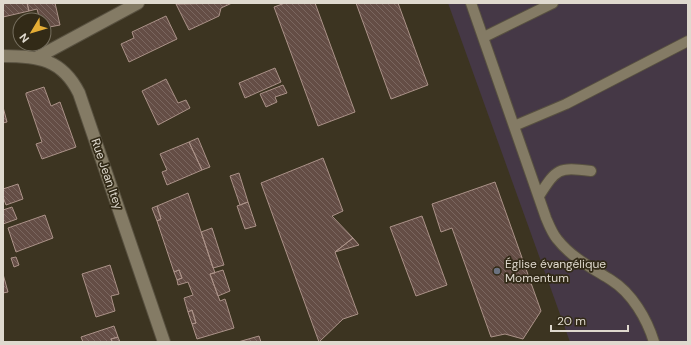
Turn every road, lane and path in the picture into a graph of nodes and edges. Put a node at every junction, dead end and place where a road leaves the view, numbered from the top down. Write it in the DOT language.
graph roads {
  1 [pos="138,3"];
  2 [pos="471,3"];
  3 [pos="553,3"];
  4 [pos="484,37"];
  5 [pos="688,41"];
  6 [pos="3,56"];
  7 [pos="36,58"];
  8 [pos="514,126"];
  9 [pos="591,171"];
  10 [pos="539,196"];
  11 [pos="164,342"];
  12 [pos="654,342"];
  1 -- 7 [label="street"];
  2 -- 4 [label="lane"];
  3 -- 4 [label="lane"];
  4 -- 8 [label="lane"];
  5 -- 8 [label="lane"];
  6 -- 7 [label="street, Rue Jean Itey"];
  7 -- 11 [label="street, Rue Jean Itey"];
  8 -- 10 [label="lane"];
  9 -- 10 [label="lane"];
  10 -- 12 [label="lane"];
}
